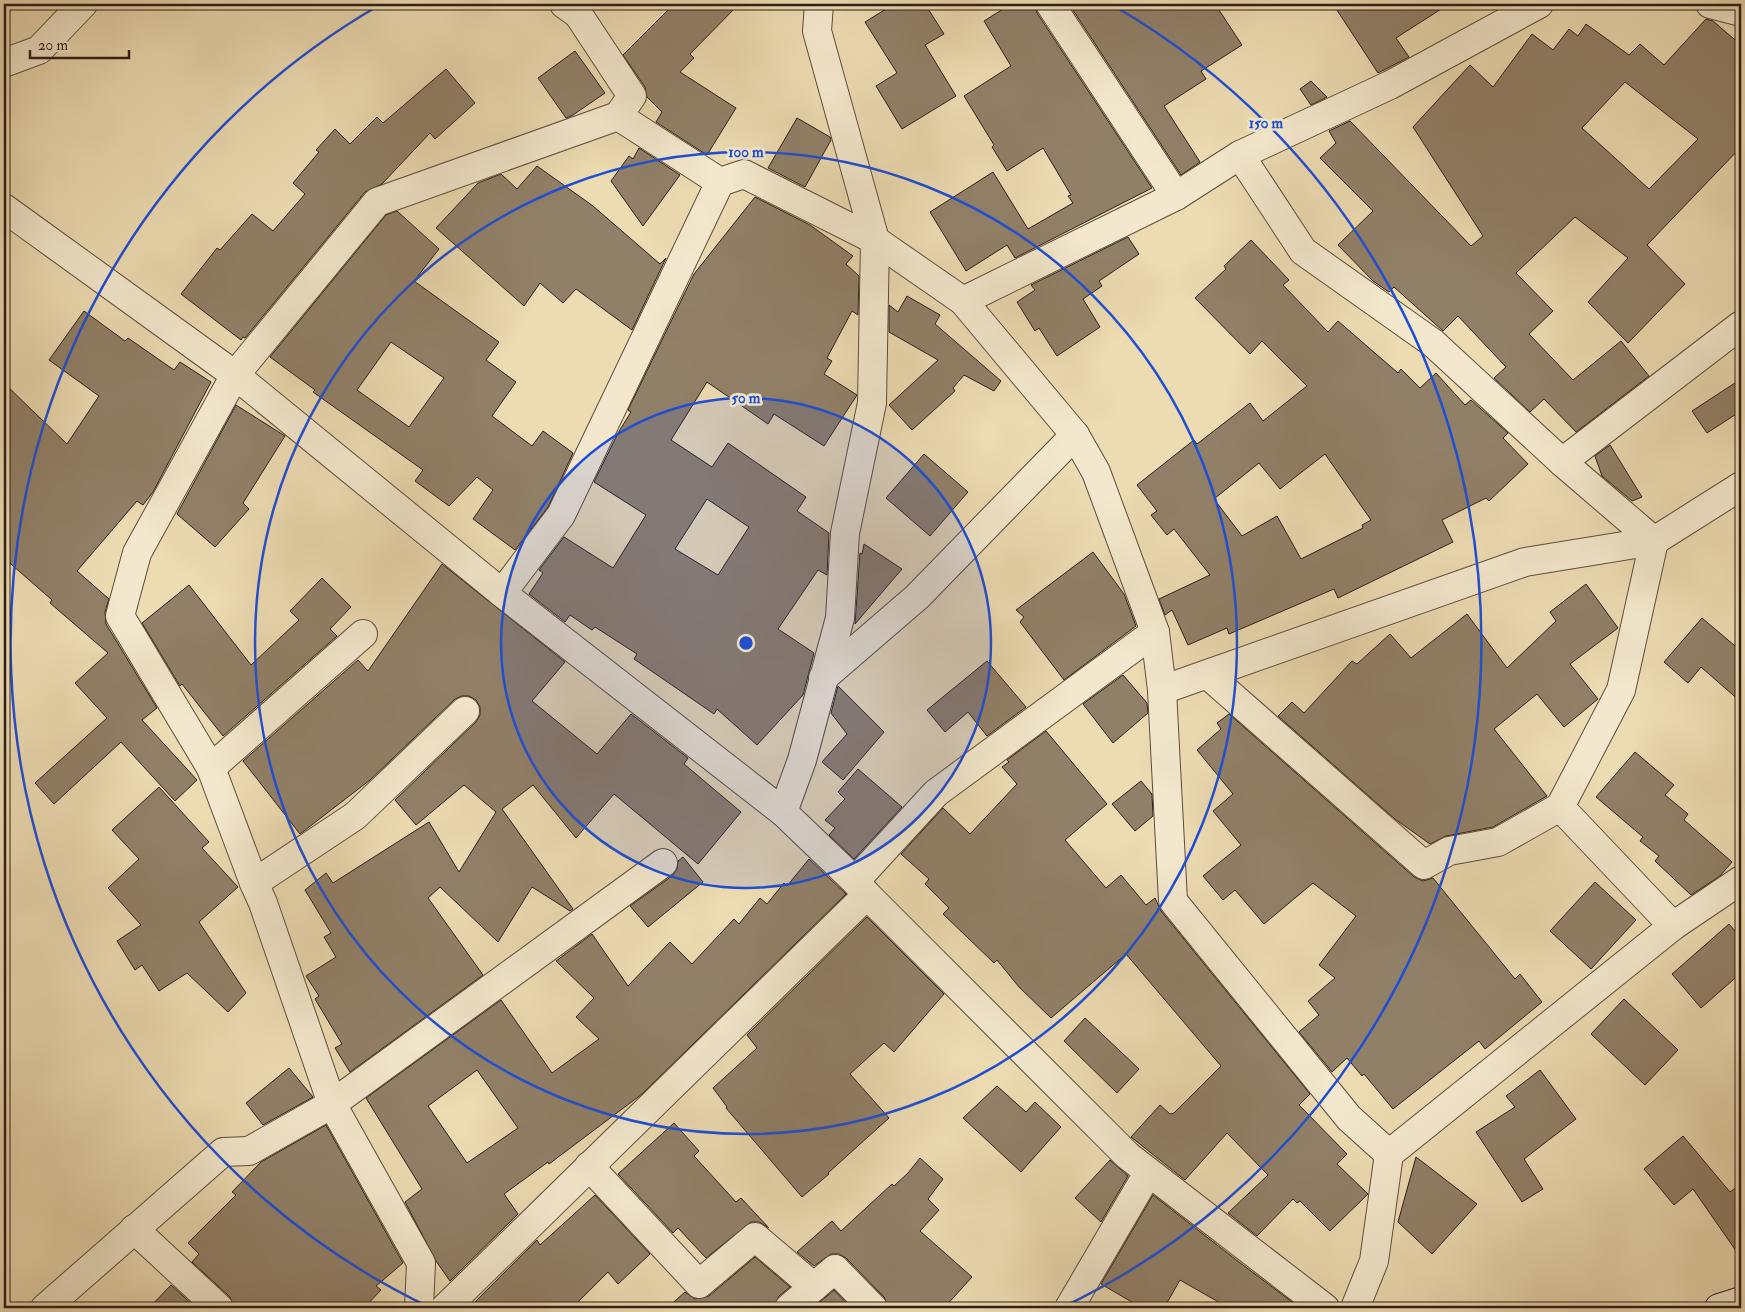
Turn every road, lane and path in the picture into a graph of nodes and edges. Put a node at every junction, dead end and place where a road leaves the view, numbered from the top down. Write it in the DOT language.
graph roads {
  1 [pos="83,4"];
  2 [pos="819,4"];
  3 [pos="1050,4"];
  4 [pos="1539,4"];
  5 [pos="1710,4"];
  6 [pos="576,7"];
  7 [pos="1741,12"];
  8 [pos="4,63"];
  9 [pos="618,116"];
  10 [pos="1240,155"];
  11 [pos="720,182"];
  12 [pos="1176,196"];
  13 [pos="4,208"];
  14 [pos="875,240"];
  15 [pos="962,301"];
  16 [pos="1741,325"];
  17 [pos="235,375"];
  18 [pos="1075,435"];
  19 [pos="1562,462"];
  20 [pos="1740,489"];
  21 [pos="1654,541"];
  22 [pos="502,593"];
  23 [pos="1155,632"];
  24 [pos="363,634"];
  25 [pos="1208,675"];
  26 [pos="824,678"];
  27 [pos="1162,690"];
  28 [pos="466,711"];
  29 [pos="211,768"];
  30 [pos="1560,807"];
  31 [pos="783,812"];
  32 [pos="663,863"];
  33 [pos="1741,880"];
  34 [pos="254,883"];
  35 [pos="861,888"];
  36 [pos="1673,926"];
  37 [pos="332,1104"];
  38 [pos="1389,1154"];
  39 [pos="589,1166"];
  40 [pos="1148,1173"];
  41 [pos="134,1229"];
  42 [pos="814,1287"];
  43 [pos="1741,1301"];
  44 [pos="44,1308"];
  45 [pos="220,1308"];
  46 [pos="418,1308"];
  47 [pos="445,1308"];
  48 [pos="789,1308"];
  49 [pos="873,1308"];
  50 [pos="1069,1308"];
  51 [pos="1325,1308"];
  52 [pos="1356,1308"];
  53 [pos="1718,1308"];
  1 -- 8 [label="street"];
  2 -- 14 [label="street"];
  3 -- 12 [label="street"];
  4 -- 10 [label="street"];
  5 -- 7 [label="street"];
  6 -- 9 [label="street"];
  9 -- 11 [label="street"];
  9 -- 17 [label="street"];
  10 -- 12 [label="street"];
  10 -- 19 [label="street"];
  11 -- 14 [label="street"];
  11 -- 22 [label="street"];
  12 -- 15 [label="street"];
  13 -- 17 [label="street"];
  14 -- 15 [label="street"];
  14 -- 26 [label="street"];
  15 -- 18 [label="street"];
  16 -- 19 [label="street"];
  17 -- 22 [label="street"];
  17 -- 29 [label="street"];
  18 -- 23 [label="street"];
  18 -- 26 [label="street"];
  19 -- 21 [label="street"];
  20 -- 21 [label="street"];
  21 -- 25 [label="street"];
  21 -- 30 [label="street"];
  22 -- 31 [label="street"];
  23 -- 27 [label="street"];
  23 -- 35 [label="street"];
  24 -- 29 [label="street"];
  25 -- 27 [label="street"];
  25 -- 30 [label="street"];
  26 -- 31 [label="street"];
  27 -- 38 [label="street"];
  28 -- 34 [label="street"];
  29 -- 34 [label="street"];
  30 -- 36 [label="street"];
  31 -- 35 [label="street"];
  32 -- 37 [label="street"];
  33 -- 36 [label="street"];
  34 -- 37 [label="street"];
  35 -- 39 [label="street"];
  35 -- 40 [label="street"];
  36 -- 38 [label="street"];
  37 -- 41 [label="street"];
  37 -- 46 [label="street"];
  38 -- 52 [label="street"];
  39 -- 42 [label="street"];
  39 -- 47 [label="street"];
  40 -- 50 [label="street"];
  40 -- 51 [label="street"];
  41 -- 44 [label="street"];
  41 -- 45 [label="street"];
  42 -- 48 [label="street"];
  42 -- 49 [label="street"];
  43 -- 53 [label="street"];
}
